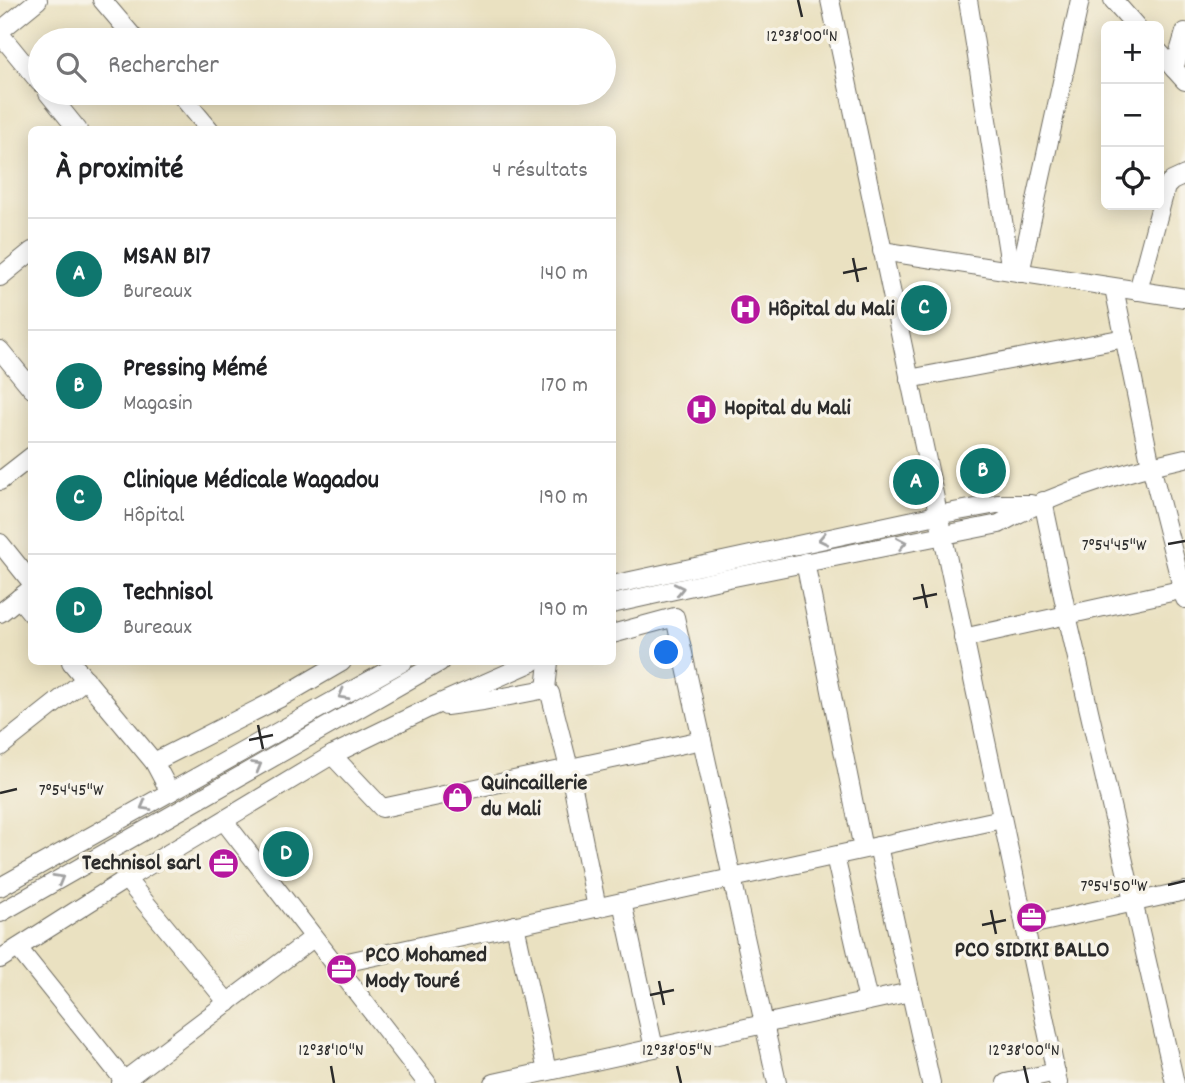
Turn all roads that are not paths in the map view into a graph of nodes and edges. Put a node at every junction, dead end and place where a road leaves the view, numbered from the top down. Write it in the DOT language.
graph roads {
  1 [pos="38,0"];
  2 [pos="102,0"];
  3 [pos="830,0"];
  4 [pos="968,0"];
  5 [pos="1080,0"];
  6 [pos="1113,0"];
  7 [pos="1132,21"];
  8 [pos="126,28"];
  9 [pos="1185,32"];
  10 [pos="0,33"];
  11 [pos="1164,58"];
  12 [pos="28,68"];
  13 [pos="1179,75"];
  14 [pos="58,105"];
  15 [pos="189,105"];
  16 [pos="75,126"];
  17 [pos="207,126"];
  18 [pos="1185,175"];
  19 [pos="882,251"];
  20 [pos="28,254"];
  21 [pos="1015,272"];
  22 [pos="0,277"];
  23 [pos="1114,288"];
  24 [pos="1138,291"];
  25 [pos="1185,298"];
  26 [pos="1125,338"];
  27 [pos="0,350"];
  28 [pos="909,379"];
  29 [pos="28,384"];
  30 [pos="1185,458"];
  31 [pos="28,459"];
  32 [pos="1151,466"];
  33 [pos="0,481"];
  34 [pos="1039,503"];
  35 [pos="937,515"];
  36 [pos="941,535"];
  37 [pos="0,543"];
  38 [pos="805,562"];
  39 [pos="616,584"];
  40 [pos="27,590"];
  41 [pos="1184,592"];
  42 [pos="616,603"];
  43 [pos="0,613"];
  44 [pos="1067,615"];
  45 [pos="616,633"];
  46 [pos="963,638"];
  47 [pos="74,665"];
  48 [pos="337,665"];
  49 [pos="398,665"];
  50 [pos="435,665"];
  51 [pos="526,665"];
  52 [pos="549,665"];
  53 [pos="86,679"];
  54 [pos="545,689"];
  55 [pos="429,708"];
  56 [pos="702,740"];
  57 [pos="0,747"];
  58 [pos="332,755"];
  59 [pos="154,762"];
  60 [pos="569,768"];
  61 [pos="170,792"];
  62 [pos="1002,819"];
  63 [pos="224,821"];
  64 [pos="871,848"];
  65 [pos="835,856"];
  66 [pos="732,878"];
  67 [pos="126,879"];
  68 [pos="0,887"];
  69 [pos="1185,891"];
  70 [pos="622,902"];
  71 [pos="1133,902"];
  72 [pos="597,908"];
  73 [pos="0,912"];
  74 [pos="515,925"];
  75 [pos="1025,926"];
  76 [pos="313,939"];
  77 [pos="18,948"];
  78 [pos="0,959"];
  79 [pos="334,965"];
  80 [pos="910,992"];
  81 [pos="868,1001"];
  82 [pos="228,1003"];
  83 [pos="764,1024"];
  84 [pos="654,1048"];
  85 [pos="547,1071"];
  86 [pos="1057,1078"];
  87 [pos="124,1082"];
  88 [pos="427,1083"];
  89 [pos="494,1083"];
  90 [pos="777,1083"];
  91 [pos="931,1083"];
  92 [pos="1006,1083"];
  93 [pos="1175,1083"];
  1 -- 10 [label="street"];
  2 -- 8 [label="street"];
  3 -- 19 [label="street"];
  4 -- 21 [label="street"];
  5 -- 21 [label="street"];
  6 -- 7 [label="street"];
  9 -- 13 [label="street"];
  10 -- 12 [label="street"];
  11 -- 13 [label="street"];
  14 -- 16 [label="street"];
  15 -- 17 [label="street"];
  18 -- 24 [label="street"];
  19 -- 21 [label="street"];
  19 -- 28 [label="street"];
  20 -- 22 [label="street"];
  21 -- 23 [label="street"];
  23 -- 24 [label="street"];
  23 -- 26 [label="street"];
  24 -- 25 [label="street"];
  26 -- 28 [label="street"];
  26 -- 32 [label="street"];
  27 -- 29 [label="street"];
  28 -- 35 [label="street"];
  30 -- 32 [label="street"];
  31 -- 33 [label="street"];
  32 -- 34 [label="street"];
  32 -- 41 [label="street"];
  34 -- 35 [label="street"];
  34 -- 36 [label="street"];
  34 -- 44 [label="street"];
  35 -- 36 [label="street"];
  35 -- 39 [label="street, one-way"];
  38 -- 36 [label="street, one-way"];
  36 -- 46 [label="street"];
  37 -- 40 [label="street"];
  42 -- 38 [label="street, one-way"];
  38 -- 64 [label="street"];
  40 -- 43 [label="street"];
  41 -- 44 [label="street"];
  44 -- 46 [label="street"];
  44 -- 71 [label="street"];
  45 -- 56 [label="street"];
  46 -- 62 [label="street"];
  47 -- 53 [label="street"];
  48 -- 59 [label="street"];
  49 -- 61 [label="street, one-way"];
  73 -- 50 [label="street, one-way"];
  51 -- 55 [label="street"];
  52 -- 54 [label="street"];
  53 -- 57 [label="street"];
  53 -- 59 [label="street"];
  54 -- 55 [label="street"];
  54 -- 60 [label="street"];
  55 -- 58 [label="street"];
  56 -- 60 [label="street"];
  56 -- 66 [label="street"];
  58 -- 60 [label="street"];
  58 -- 63 [label="street"];
  59 -- 61 [label="street"];
  60 -- 72 [label="street"];
  61 -- 68 [label="street, one-way"];
  62 -- 64 [label="street"];
  62 -- 75 [label="street"];
  63 -- 67 [label="street"];
  63 -- 76 [label="street"];
  64 -- 65 [label="street"];
  64 -- 80 [label="street"];
  65 -- 66 [label="street"];
  65 -- 81 [label="street"];
  66 -- 70 [label="street"];
  66 -- 83 [label="street"];
  67 -- 77 [label="street"];
  67 -- 82 [label="street"];
  69 -- 71 [label="street"];
  70 -- 72 [label="street"];
  70 -- 84 [label="street"];
  71 -- 75 [label="street"];
  71 -- 93 [label="street"];
  72 -- 74 [label="street"];
  74 -- 79 [label="street"];
  74 -- 85 [label="street"];
  75 -- 86 [label="street"];
  76 -- 79 [label="street"];
  76 -- 82 [label="street"];
  77 -- 78 [label="street"];
  77 -- 87 [label="street"];
  79 -- 88 [label="street"];
  80 -- 81 [label="street"];
  80 -- 91 [label="street"];
  81 -- 83 [label="street"];
  82 -- 87 [label="street"];
  83 -- 84 [label="street"];
  83 -- 90 [label="street"];
  84 -- 85 [label="street"];
  85 -- 89 [label="street"];
  86 -- 92 [label="street"];
}
